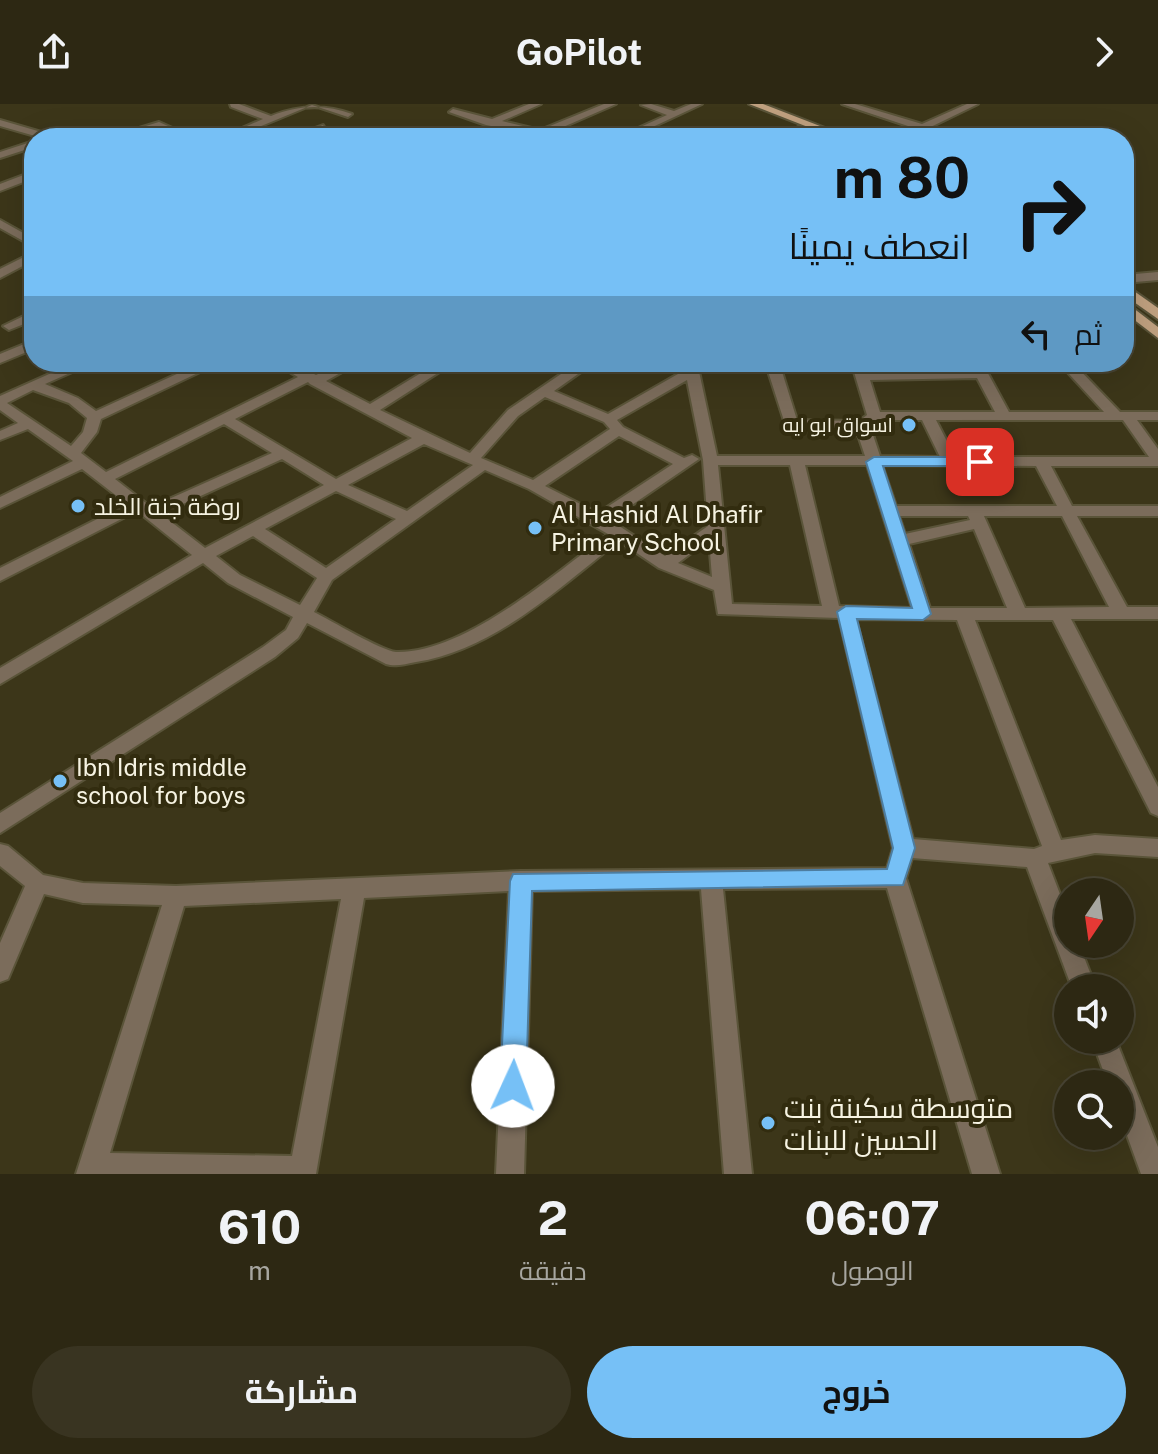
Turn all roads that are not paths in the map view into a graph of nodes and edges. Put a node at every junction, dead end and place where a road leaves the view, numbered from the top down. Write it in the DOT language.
graph roads {
  1 [pos="308,104"];
  2 [pos="315,104"];
  3 [pos="468,104"];
  4 [pos="514,104"];
  5 [pos="612,104"];
  6 [pos="629,104"];
  7 [pos="698,104"];
  8 [pos="846,104"];
  9 [pos="974,104"];
  10 [pos="234,105"];
  11 [pos="645,105"];
  12 [pos="532,106"];
  13 [pos="750,106"];
  14 [pos="348,114"];
  15 [pos="674,114"];
  16 [pos="271,119"];
  17 [pos="0,123"];
  18 [pos="489,123"];
  19 [pos="18,128"];
  20 [pos="143,128"];
  21 [pos="170,128"];
  22 [pos="249,128"];
  23 [pos="510,128"];
  24 [pos="561,128"];
  25 [pos="573,128"];
  26 [pos="643,128"];
  27 [pos="803,128"];
  28 [pos="816,128"];
  29 [pos="924,128"];
  30 [pos="24,130"];
  31 [pos="0,134"];
  32 [pos="24,147"];
  33 [pos="2,154"];
  34 [pos="24,166"];
  35 [pos="24,176"];
  36 [pos="0,188"];
  37 [pos="0,223"];
  38 [pos="24,245"];
  39 [pos="24,258"];
  40 [pos="0,274"];
  41 [pos="1158,276"];
  42 [pos="1134,278"];
  43 [pos="1134,296"];
  44 [pos="1134,314"];
  45 [pos="1158,315"];
  46 [pos="24,319"];
  47 [pos="24,329"];
  48 [pos="1158,334"];
  49 [pos="24,348"];
  50 [pos="0,359"];
  51 [pos="24,359"];
  52 [pos="0,369"];
  53 [pos="64,372"];
  54 [pos="192,372"];
  55 [pos="298,372"];
  56 [pos="328,372"];
  57 [pos="432,372"];
  58 [pos="568,372"];
  59 [pos="575,372"];
  60 [pos="683,372"];
  61 [pos="691,372"];
  62 [pos="775,372"];
  63 [pos="860,372"];
  64 [pos="980,372"];
  65 [pos="1075,372"];
  66 [pos="572,374"];
  67 [pos="311,379"];
  68 [pos="32,385"];
  69 [pos="544,392"];
  70 [pos="0,403"];
  71 [pos="370,410"];
  72 [pos="927,416"];
  73 [pos="1004,416"];
  74 [pos="1121,416"];
  75 [pos="1158,416"];
  76 [pos="94,417"];
  77 [pos="227,420"];
  78 [pos="868,420"];
  79 [pos="28,424"];
  80 [pos="614,424"];
  81 [pos="0,436"];
  82 [pos="423,438"];
  83 [pos="282,454"];
  84 [pos="708,454"];
  85 [pos="78,458"];
  86 [pos="796,460"];
  87 [pos="479,461"];
  88 [pos="1158,461"];
  89 [pos="874,462"];
  90 [pos="950,462"];
  91 [pos="1041,462"];
  92 [pos="684,464"];
  93 [pos="104,479"];
  94 [pos="334,484"];
  95 [pos="534,486"];
  96 [pos="0,503"];
  97 [pos="143,510"];
  98 [pos="889,511"];
  99 [pos="1158,511"];
  100 [pos="1068,512"];
  101 [pos="976,517"];
  102 [pos="408,518"];
  103 [pos="599,520"];
  104 [pos="716,528"];
  105 [pos="253,529"];
  106 [pos="617,535"];
  107 [pos="899,541"];
  108 [pos="203,556"];
  109 [pos="665,564"];
  110 [pos="0,575"];
  111 [pos="326,576"];
  112 [pos="722,587"];
  113 [pos="839,612"];
  114 [pos="1059,613"];
  115 [pos="1121,613"];
  116 [pos="1158,613"];
  117 [pos="923,614"];
  118 [pos="964,614"];
  119 [pos="1019,614"];
  120 [pos="304,615"];
  121 [pos="0,677"];
  122 [pos="1158,807"];
  123 [pos="0,824"];
  124 [pos="904,848"];
  125 [pos="1158,848"];
  126 [pos="0,853"];
  127 [pos="1044,853"];
  128 [pos="895,878"];
  129 [pos="521,881"];
  130 [pos="711,881"];
  131 [pos="37,883"];
  132 [pos="355,886"];
  133 [pos="176,896"];
  134 [pos="0,971"];
  135 [pos="1080,974"];
  136 [pos="1109,1054"];
  137 [pos="91,1170"];
  138 [pos="303,1172"];
  139 [pos="510,1174"];
  140 [pos="738,1174"];
  141 [pos="986,1174"];
  142 [pos="1155,1174"];
  1 -- 16 [label="street"];
  2 -- 14 [label="street"];
  3 -- 18 [label="street"];
  4 -- 12 [label="street"];
  5 -- 24 [label="street"];
  6 -- 25 [label="street"];
  7 -- 15 [label="street"];
  8 -- 29 [label="street"];
  9 -- 29 [label="street"];
  10 -- 16 [label="street"];
  11 -- 15 [label="street"];
  12 -- 18 [label="street"];
  13 -- 27 [label="main road"];
  13 -- 28 [label="main road"];
  15 -- 26 [label="street"];
  16 -- 22 [label="street"];
  17 -- 19 [label="street"];
  18 -- 23 [label="street"];
  19 -- 30 [label="street"];
  19 -- 31 [label="street"];
  20 -- 21 [label="street"];
  32 -- 33 [label="street"];
  33 -- 34 [label="street"];
  35 -- 36 [label="street"];
  37 -- 38 [label="street"];
  39 -- 40 [label="street"];
  41 -- 42 [label="street"];
  43 -- 45 [label="main road"];
  44 -- 48 [label="main road"];
  46 -- 47 [label="street"];
  49 -- 50 [label="street"];
  51 -- 52 [label="street"];
  53 -- 68 [label="street"];
  54 -- 76 [label="street"];
  55 -- 67 [label="street"];
  56 -- 67 [label="street"];
  57 -- 71 [label="street"];
  58 -- 66 [label="street"];
  59 -- 66 [label="street"];
  60 -- 80 [label="street"];
  61 -- 84 [label="street"];
  62 -- 78 [label="street"];
  63 -- 78 [label="street"];
  64 -- 73 [label="street"];
  65 -- 74 [label="street"];
  66 -- 69 [label="street"];
  67 -- 71 [label="street"];
  67 -- 77 [label="street"];
  68 -- 70 [label="street"];
  68 -- 76 [label="street"];
  69 -- 80 [label="street"];
  69 -- 87 [label="street"];
  70 -- 79 [label="street"];
  71 -- 82 [label="street"];
  72 -- 73 [label="street"];
  72 -- 78 [label="street"];
  72 -- 90 [label="street"];
  73 -- 74 [label="street"];
  74 -- 75 [label="street"];
  74 -- 88 [label="street"];
  76 -- 85 [label="street"];
  77 -- 83 [label="street"];
  77 -- 93 [label="street"];
  78 -- 89 [label="street"];
  79 -- 81 [label="street"];
  79 -- 85 [label="street"];
  80 -- 92 [label="street"];
  80 -- 95 [label="street"];
  82 -- 87 [label="street"];
  82 -- 94 [label="street"];
  83 -- 94 [label="street"];
  83 -- 97 [label="street"];
  84 -- 86 [label="street"];
  84 -- 92 [label="street"];
  84 -- 104 [label="street"];
  85 -- 93 [label="street"];
  85 -- 96 [label="street"];
  86 -- 89 [label="street"];
  86 -- 113 [label="street"];
  87 -- 95 [label="street"];
  87 -- 102 [label="street"];
  88 -- 91 [label="street"];
  89 -- 90 [label="street"];
  89 -- 98 [label="street"];
  90 -- 91 [label="street"];
  91 -- 100 [label="street"];
  92 -- 103 [label="street"];
  93 -- 97 [label="street"];
  94 -- 102 [label="street"];
  94 -- 105 [label="street"];
  95 -- 103 [label="street"];
  97 -- 108 [label="street"];
  97 -- 110 [label="street"];
  98 -- 101 [label="street"];
  98 -- 107 [label="street"];
  99 -- 100 [label="street"];
  100 -- 101 [label="street"];
  100 -- 115 [label="street"];
  101 -- 107 [label="street"];
  101 -- 119 [label="street"];
  102 -- 111 [label="street"];
  103 -- 106 [label="street"];
  104 -- 109 [label="street"];
  104 -- 112 [label="street"];
  105 -- 108 [label="street"];
  105 -- 111 [label="street"];
  106 -- 109 [label="street"];
  106 -- 120 [label="street"];
  107 -- 117 [label="street"];
  108 -- 120 [label="street"];
  108 -- 121 [label="street"];
  109 -- 112 [label="street"];
  111 -- 120 [label="street"];
  112 -- 113 [label="street"];
  113 -- 117 [label="street"];
  113 -- 124 [label="street"];
  114 -- 115 [label="street"];
  114 -- 119 [label="street"];
  114 -- 122 [label="street"];
  115 -- 116 [label="street"];
  117 -- 118 [label="street"];
  118 -- 119 [label="street"];
  118 -- 127 [label="street"];
  120 -- 123 [label="street"];
  124 -- 127 [label="street"];
  124 -- 128 [label="street"];
  125 -- 127 [label="street"];
  126 -- 131 [label="street"];
  127 -- 135 [label="street"];
  128 -- 130 [label="street"];
  128 -- 141 [label="street"];
  129 -- 130 [label="street"];
  129 -- 132 [label="street"];
  129 -- 139 [label="street"];
  130 -- 140 [label="street"];
  131 -- 133 [label="street"];
  131 -- 134 [label="street"];
  132 -- 133 [label="street"];
  132 -- 138 [label="street"];
  133 -- 137 [label="street"];
  136 -- 142 [label="street"];
  137 -- 138 [label="street"];
}
